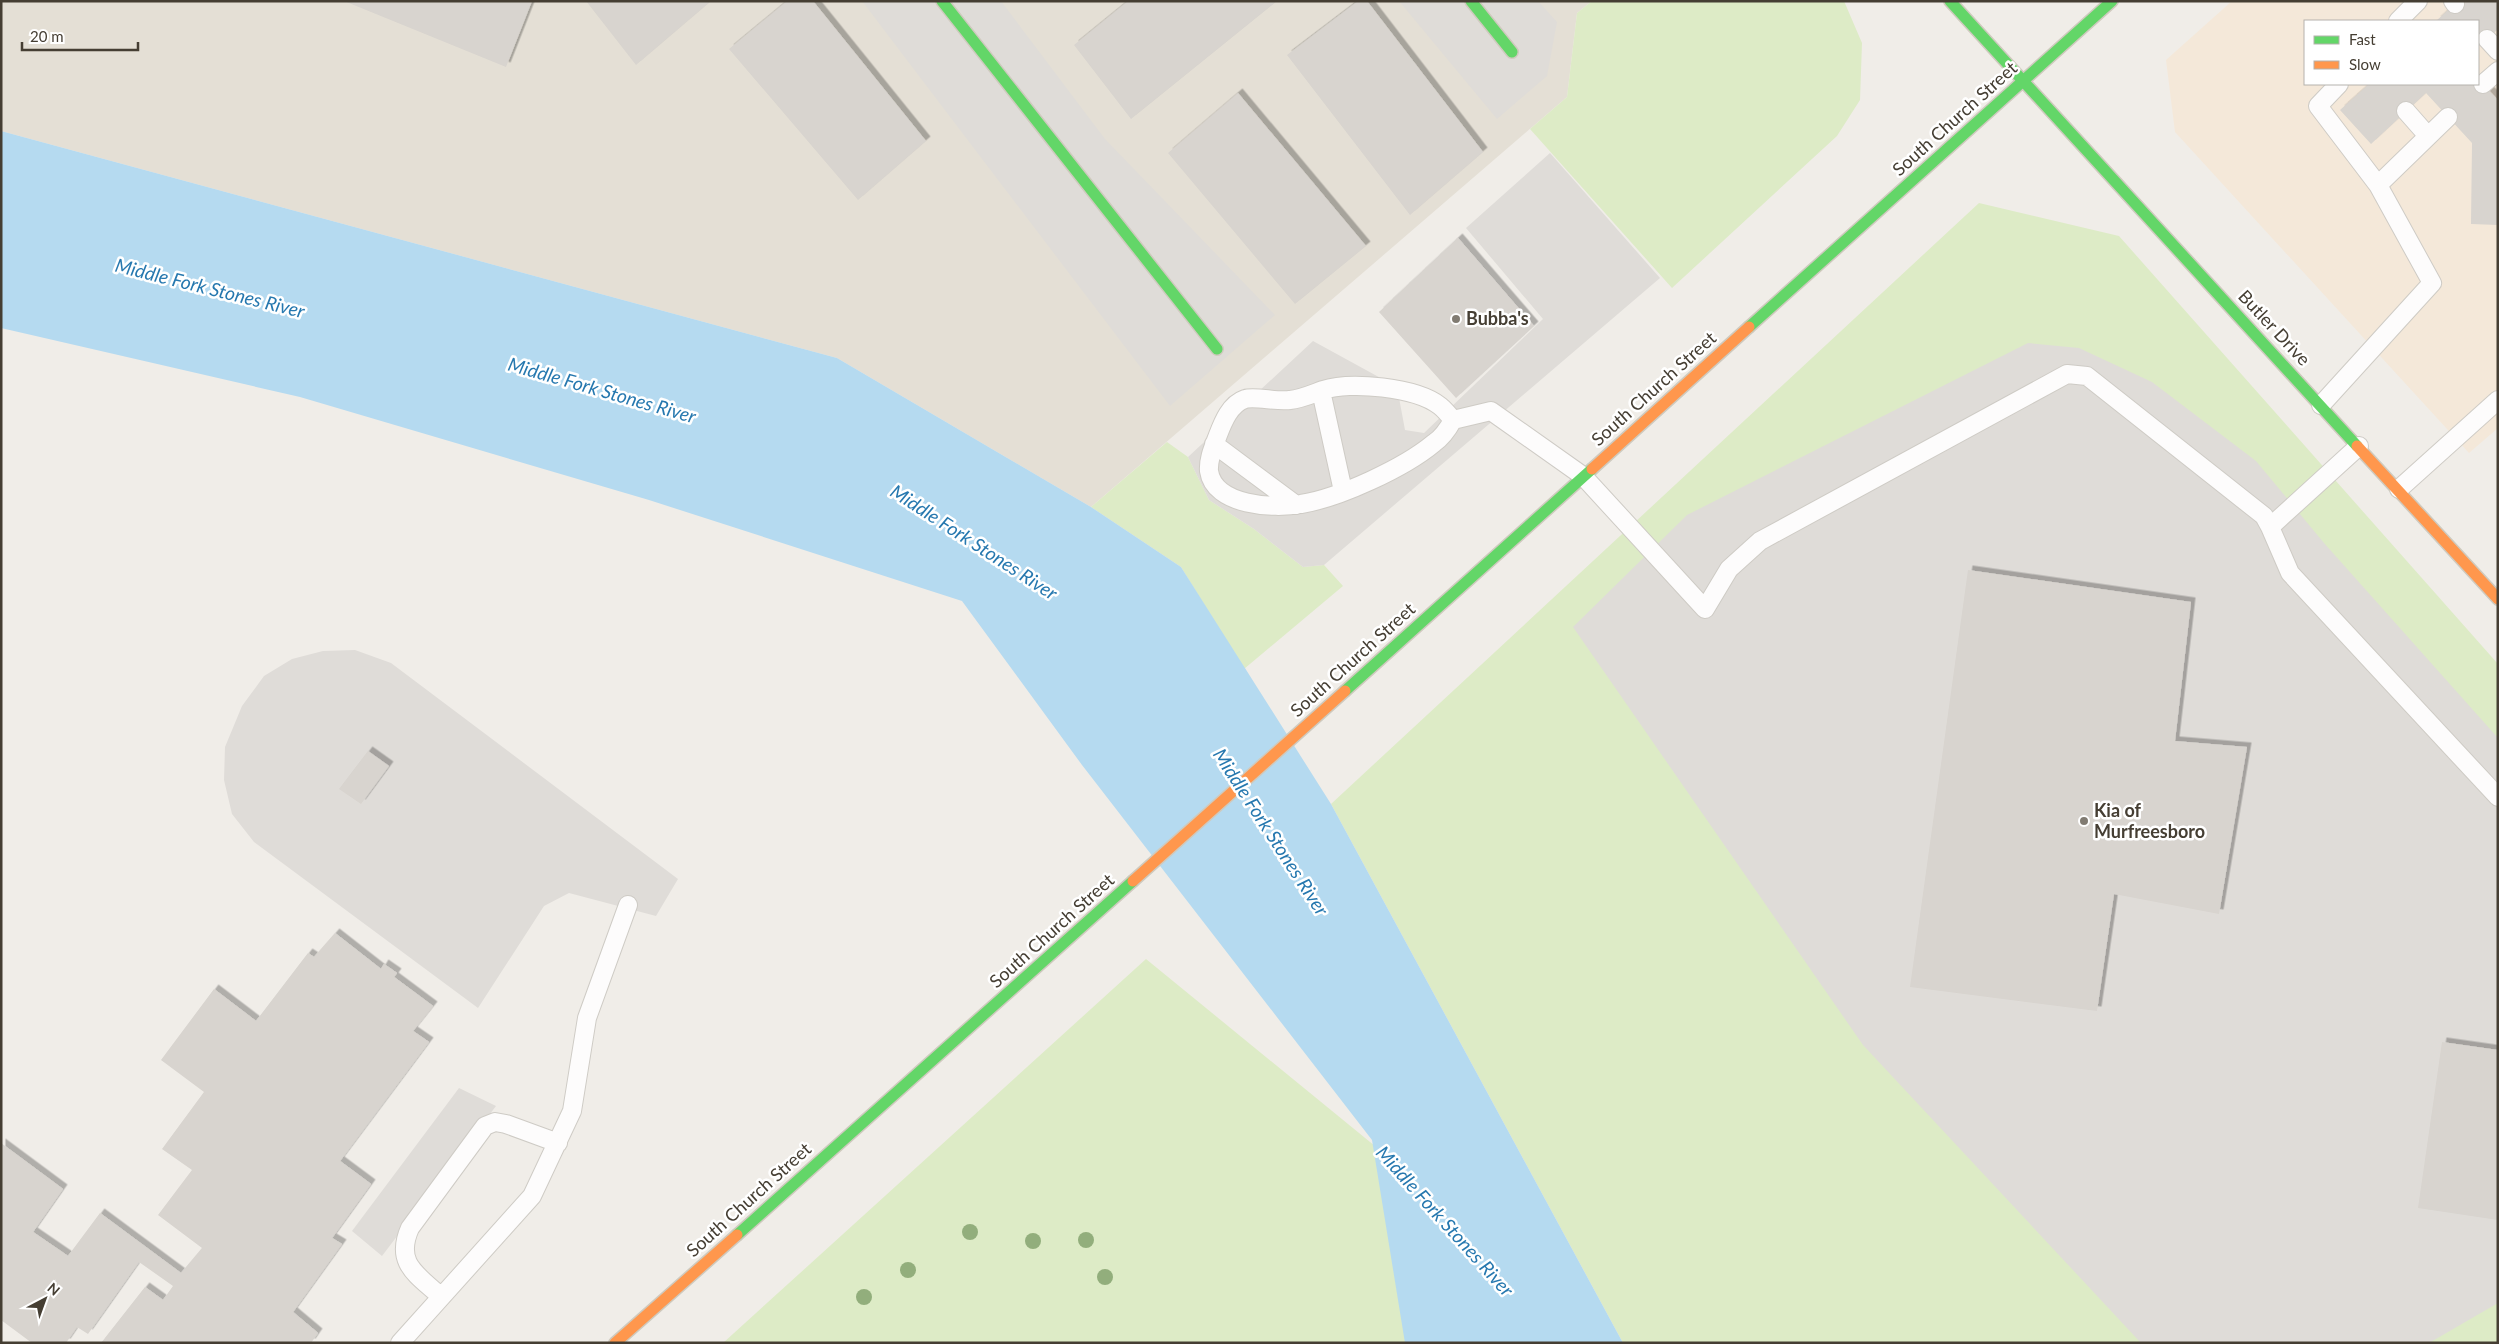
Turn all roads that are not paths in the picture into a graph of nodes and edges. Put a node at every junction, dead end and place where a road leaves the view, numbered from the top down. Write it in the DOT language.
graph roads {
  1 [pos="942,1"];
  2 [pos="1471,1"];
  3 [pos="1950,1"];
  4 [pos="2112,1"];
  5 [pos="2418,1"];
  6 [pos="2399,20"];
  7 [pos="1512,52"];
  8 [pos="2498,71"];
  9 [pos="2023,82"];
  10 [pos="2483,84"];
  11 [pos="2338,85"];
  12 [pos="2406,111"];
  13 [pos="2448,117"];
  14 [pos="2428,136"];
  15 [pos="2378,185"];
  16 [pos="1217,349"];
  17 [pos="1321,391"];
  18 [pos="2498,400"];
  19 [pos="2320,405"];
  20 [pos="1453,420"];
  21 [pos="1214,444"];
  22 [pos="2359,446"];
  23 [pos="1583,476"];
  24 [pos="2399,489"];
  25 [pos="1343,491"];
  26 [pos="1296,505"];
  27 [pos="2270,526"];
  28 [pos="2498,599"];
  29 [pos="2498,797"];
  30 [pos="628,905"];
  31 [pos="558,1143"];
  32 [pos="441,1297"];
  33 [pos="400,1343"];
  34 [pos="615,1343"];
  1 -- 16 [label="main road"];
  2 -- 7 [label="main road"];
  3 -- 9 [label="main road, Butler Drive"];
  4 -- 9 [label="main road, South Church Street"];
  5 -- 6 [label="lane"];
  8 -- 10 [label="lane"];
  9 -- 19 [label="main road, Butler Drive"];
  9 -- 23 [label="main road, South Church Street"];
  11 -- 15 [label="lane"];
  12 -- 14 [label="lane"];
  13 -- 14 [label="lane"];
  14 -- 15 [label="lane"];
  15 -- 19 [label="lane"];
  17 -- 20 [label="lane"];
  17 -- 21 [label="lane"];
  17 -- 25 [label="lane"];
  18 -- 24 [label="lane"];
  19 -- 22 [label="main road, Butler Drive"];
  20 -- 23 [label="lane"];
  20 -- 25 [label="lane"];
  21 -- 26 [label="lane"];
  21 -- 26 [label="lane"];
  22 -- 24 [label="main road, Butler Drive"];
  22 -- 27 [label="lane"];
  23 -- 27 [label="lane"];
  23 -- 34 [label="main road, South Church Street"];
  24 -- 28 [label="main road, Butler Drive"];
  25 -- 26 [label="lane"];
  27 -- 29 [label="lane"];
  30 -- 31 [label="lane"];
  31 -- 32 [label="lane"];
  31 -- 32 [label="lane"];
  32 -- 33 [label="lane"];
}
